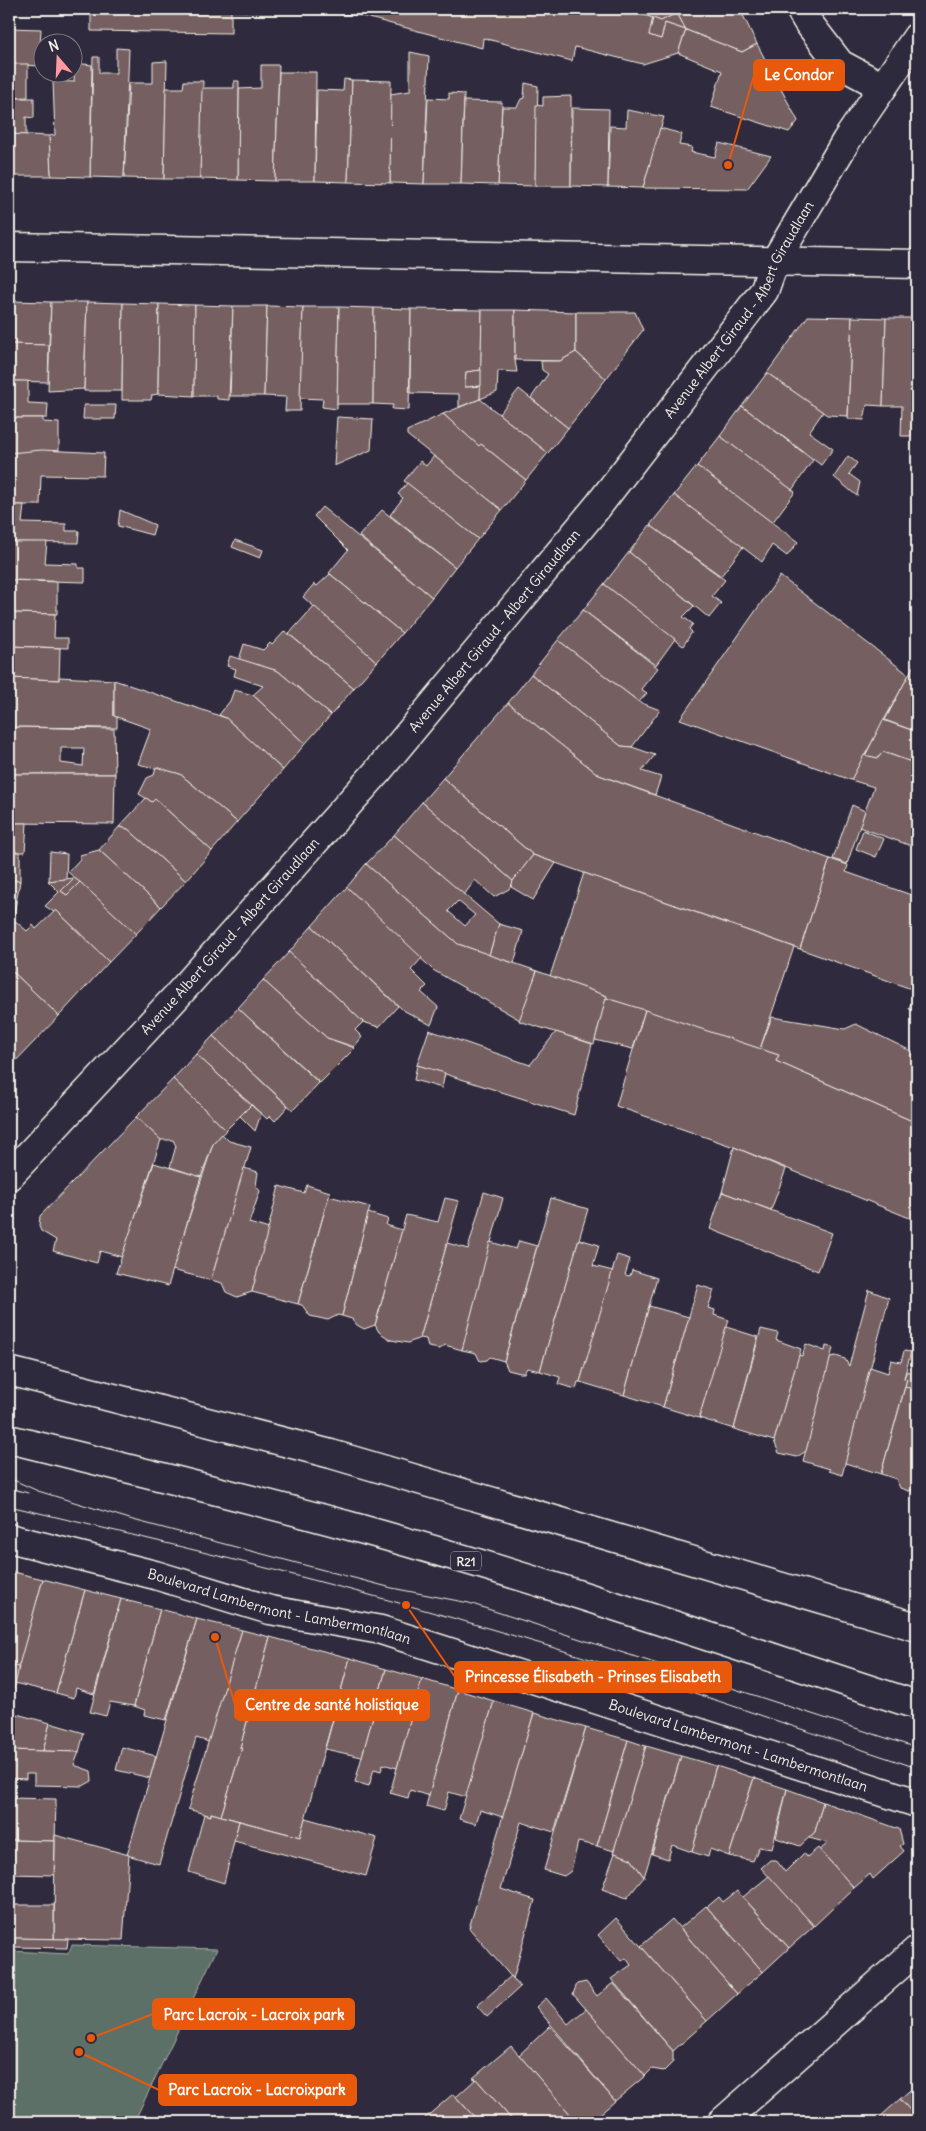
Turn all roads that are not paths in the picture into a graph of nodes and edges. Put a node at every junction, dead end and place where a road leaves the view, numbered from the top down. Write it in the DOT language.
graph roads {
  1 [pos="800,9"];
  2 [pos="917,37"];
  3 [pos="883,87"];
  4 [pos="9,247"];
  5 [pos="774,263"];
  6 [pos="917,264"];
  7 [pos="9,1176"];
  8 [pos="9,1371"];
  9 [pos="9,1440"];
  10 [pos="9,1538"];
  11 [pos="917,1627"];
  12 [pos="917,1705"];
  13 [pos="917,1803"];
  14 [pos="917,1950"];
  15 [pos="722,2122"];
  1 -- 3 [label="street"];
  2 -- 3 [label="street, Avenue Albert Giraud - Albert Giraudlaan"];
  3 -- 5 [label="street, Avenue Albert Giraud - Albert Giraudlaan"];
  4 -- 5 [label="street"];
  5 -- 6 [label="street"];
  5 -- 7 [label="street, Avenue Albert Giraud - Albert Giraudlaan"];
  8 -- 11 [label="street"];
  9 -- 12 [label="street, R21"];
  10 -- 13 [label="street, Boulevard Lambermont - Lambermontlaan"];
  14 -- 15 [label="street"];
}
